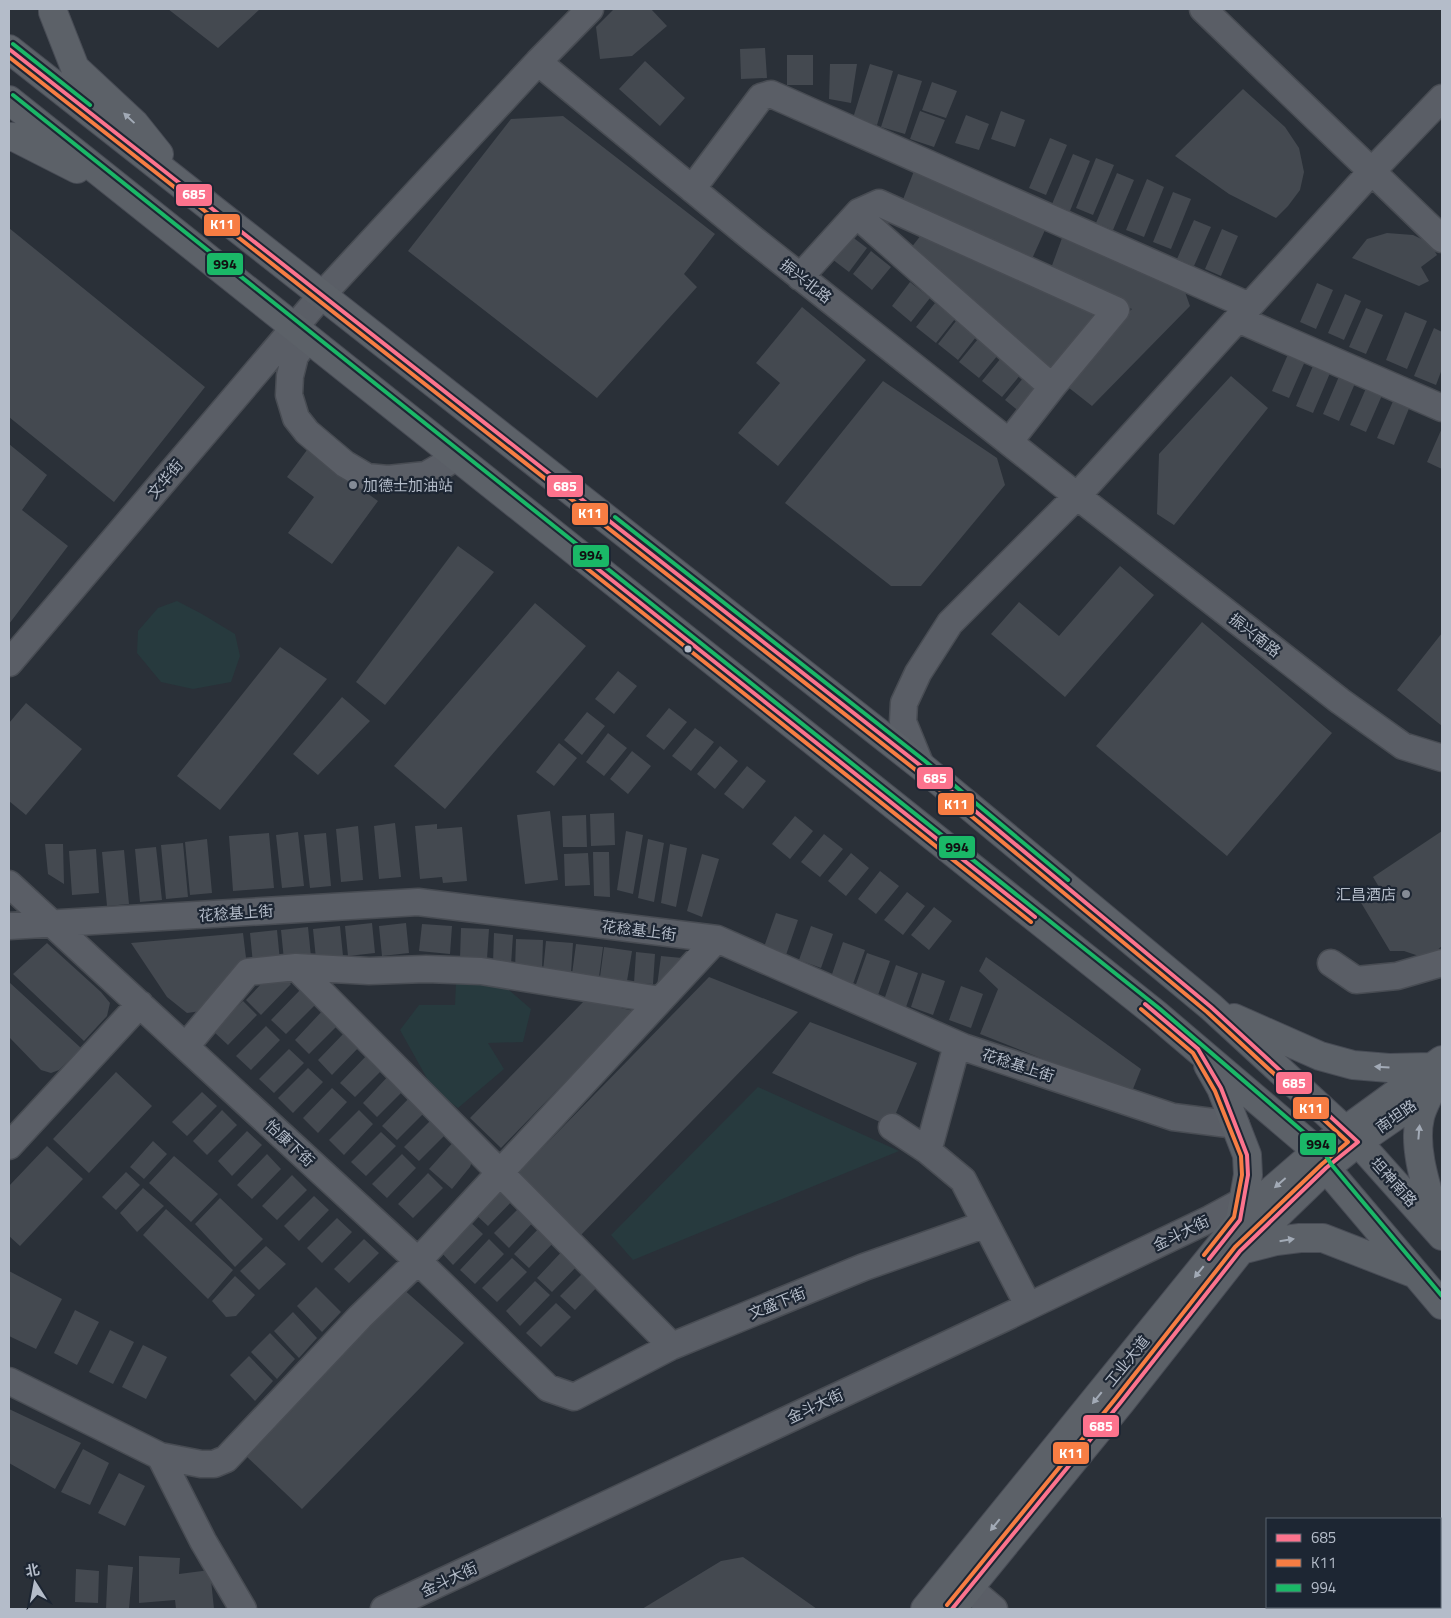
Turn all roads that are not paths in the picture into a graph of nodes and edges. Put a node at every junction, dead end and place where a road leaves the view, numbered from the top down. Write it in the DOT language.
graph roads {
  1 [pos="53,9"];
  2 [pos="590,9"];
  3 [pos="1203,9"];
  4 [pos="9,49"];
  5 [pos="538,62"];
  6 [pos="1442,98"];
  7 [pos="9,100"];
  8 [pos="9,137"];
  9 [pos="1372,171"];
  10 [pos="180,184"];
  11 [pos="692,189"];
  12 [pos="125,192"];
  13 [pos="859,212"];
  14 [pos="1442,239"];
  15 [pos="800,277"];
  16 [pos="322,295"];
  17 [pos="1244,312"];
  18 [pos="301,332"];
  19 [pos="1052,387"];
  20 [pos="1442,408"];
  21 [pos="1009,442"];
  22 [pos="457,457"];
  23 [pos="1077,496"];
  24 [pos="9,663"];
  25 [pos="1442,758"];
  26 [pos="921,766"];
  27 [pos="9,884"];
  28 [pos="54,924"];
  29 [pos="9,926"];
  30 [pos="717,940"];
  31 [pos="1331,963"];
  32 [pos="1442,964"];
  33 [pos="296,967"];
  34 [pos="660,1000"];
  35 [pos="140,1004"];
  36 [pos="1211,1007"];
  37 [pos="957,1044"];
  38 [pos="186,1046"];
  39 [pos="1198,1049"];
  40 [pos="1436,1076"];
  41 [pos="1236,1125"];
  42 [pos="892,1127"];
  43 [pos="1352,1136"];
  44 [pos="9,1146"];
  45 [pos="928,1151"];
  46 [pos="1322,1160"];
  47 [pos="500,1173"];
  48 [pos="1423,1174"];
  49 [pos="1442,1197"];
  50 [pos="1242,1210"];
  51 [pos="986,1224"];
  52 [pos="1441,1235"];
  53 [pos="1240,1251"];
  54 [pos="418,1261"];
  55 [pos="1416,1275"];
  56 [pos="1028,1305"];
  57 [pos="1442,1305"];
  58 [pos="672,1346"];
  59 [pos="9,1381"];
  60 [pos="574,1397"];
  61 [pos="160,1456"];
  62 [pos="969,1588"];
  63 [pos="243,1609"];
  64 [pos="384,1609"];
  65 [pos="925,1609"];
  66 [pos="952,1609"];
  67 [pos="994,1609"];
  10 -- 1 [label="main road, one-way"];
  2 -- 5 [label="street, 文华街"];
  3 -- 9 [label="street"];
  4 -- 10 [label="main road"];
  5 -- 11 [label="street, 振兴北路"];
  5 -- 16 [label="street, 文华街"];
  6 -- 9 [label="street"];
  7 -- 12 [label="main road"];
  8 -- 12 [label="main road"];
  9 -- 14 [label="street"];
  9 -- 17 [label="street"];
  10 -- 16 [label="main road"];
  11 -- 15 [label="street, 振兴北路"];
  11 -- 17 [label="street"];
  12 -- 18 [label="main road"];
  13 -- 15 [label="street"];
  13 -- 19 [label="street"];
  13 -- 19 [label="street"];
  15 -- 21 [label="street, 振兴北路"];
  16 -- 18 [label="street, 文华街"];
  16 -- 26 [label="main road"];
  17 -- 20 [label="street"];
  17 -- 23 [label="street"];
  18 -- 22 [label="main road"];
  18 -- 22 [label="street"];
  18 -- 24 [label="street, 文华街"];
  19 -- 21 [label="street"];
  21 -- 23 [label="street, 振兴北路"];
  22 -- 39 [label="main road"];
  23 -- 25 [label="street, 振兴南路"];
  23 -- 26 [label="street"];
  26 -- 36 [label="main road"];
  27 -- 28 [label="street, 怡康下街"];
  28 -- 29 [label="street, 花稔基上街"];
  28 -- 30 [label="street, 花稔基上街"];
  28 -- 35 [label="street, 怡康下街"];
  30 -- 34 [label="street"];
  30 -- 37 [label="street, 花稔基上街"];
  31 -- 32 [label="street"];
  33 -- 34 [label="street"];
  33 -- 38 [label="street"];
  33 -- 47 [label="street"];
  34 -- 47 [label="street"];
  35 -- 38 [label="street, 怡康下街"];
  35 -- 44 [label="street"];
  40 -- 36 [label="main road, one-way"];
  36 -- 43 [label="main road, 坦神南路"];
  37 -- 41 [label="street, 花稔基上街"];
  37 -- 45 [label="street"];
  38 -- 54 [label="street, 怡康下街"];
  39 -- 41 [label="main road"];
  39 -- 46 [label="main road"];
  40 -- 43 [label="main road, 南坦路"];
  48 -- 40 [label="main road, one-way"];
  41 -- 50 [label="main road"];
  42 -- 45 [label="street"];
  43 -- 46 [label="main road, 南坦路"];
  43 -- 52 [label="main road, 坦神南路"];
  45 -- 51 [label="street"];
  46 -- 50 [label="main road, 工业大道, one-way"];
  46 -- 53 [label="main road, 工业大道"];
  46 -- 55 [label="main road"];
  47 -- 54 [label="street"];
  47 -- 58 [label="street"];
  48 -- 49 [label="street"];
  48 -- 52 [label="main road"];
  50 -- 56 [label="street, 金斗大街"];
  50 -- 65 [label="main road, 工业大道, one-way"];
  51 -- 56 [label="street"];
  51 -- 58 [label="street, 文盛下街"];
  53 -- 55 [label="main road, one-way"];
  53 -- 62 [label="main road, 工业大道"];
  54 -- 60 [label="street, 怡康下街"];
  54 -- 61 [label="street"];
  55 -- 57 [label="main road"];
  56 -- 64 [label="street, 金斗大街"];
  58 -- 60 [label="street, 文盛下街"];
  59 -- 61 [label="street"];
  61 -- 63 [label="street"];
  62 -- 66 [label="main road, 工业大道"];
  62 -- 67 [label="street"];
}
